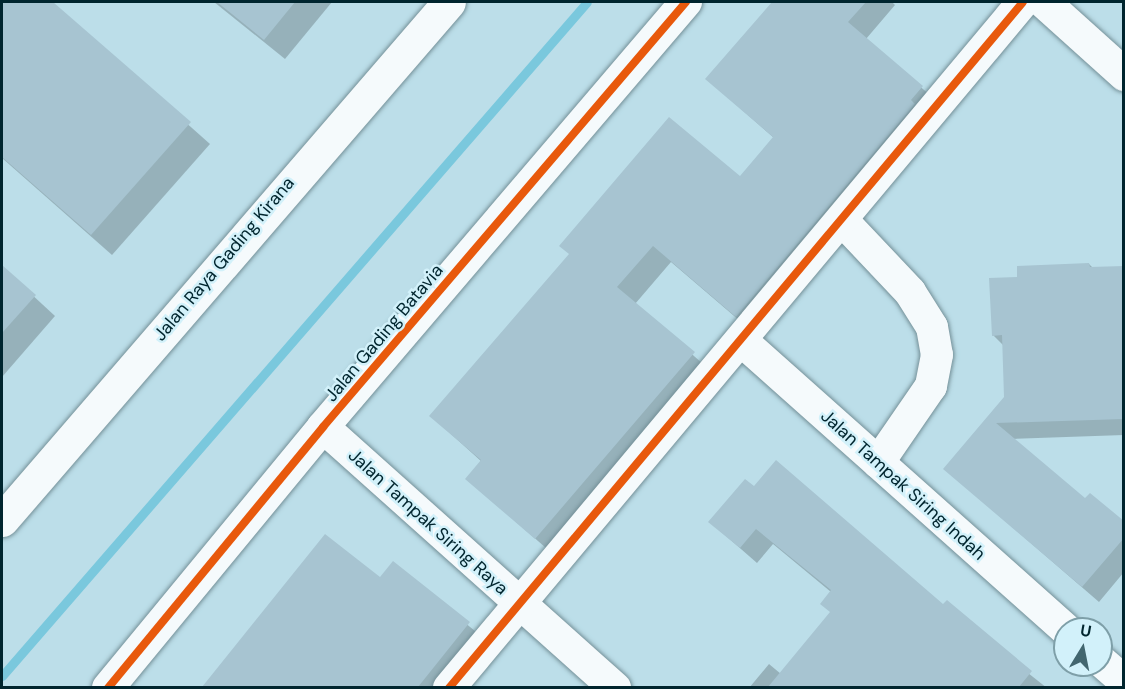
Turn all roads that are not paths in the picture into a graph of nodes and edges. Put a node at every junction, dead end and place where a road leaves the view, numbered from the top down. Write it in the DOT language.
graph roads {
  1 [pos="449,2"];
  2 [pos="686,2"];
  3 [pos="1023,2"];
  4 [pos="1044,2"];
  5 [pos="1124,74"];
  6 [pos="842,220"];
  7 [pos="742,341"];
  8 [pos="323,427"];
  9 [pos="878,463"];
  10 [pos="2,520"];
  11 [pos="518,604"];
  12 [pos="1053,618"];
  13 [pos="108,687"];
  14 [pos="449,687"];
  15 [pos="615,687"];
  1 -- 10 [label="street, Jalan Raya Gading Kirana"];
  2 -- 8 [label="street, Jalan Gading Batavia"];
  3 -- 6 [label="street"];
  4 -- 5 [label="street"];
  6 -- 7 [label="street"];
  6 -- 9 [label="street"];
  7 -- 9 [label="street, Jalan Tampak Siring Indah"];
  7 -- 11 [label="street"];
  8 -- 11 [label="street, Jalan Tampak Siring Raya"];
  8 -- 13 [label="street, Jalan Gading Batavia"];
  9 -- 12 [label="street, Jalan Tampak Siring Indah"];
  11 -- 14 [label="street"];
  11 -- 15 [label="street, Jalan Tampak Siring Raya"];
}
